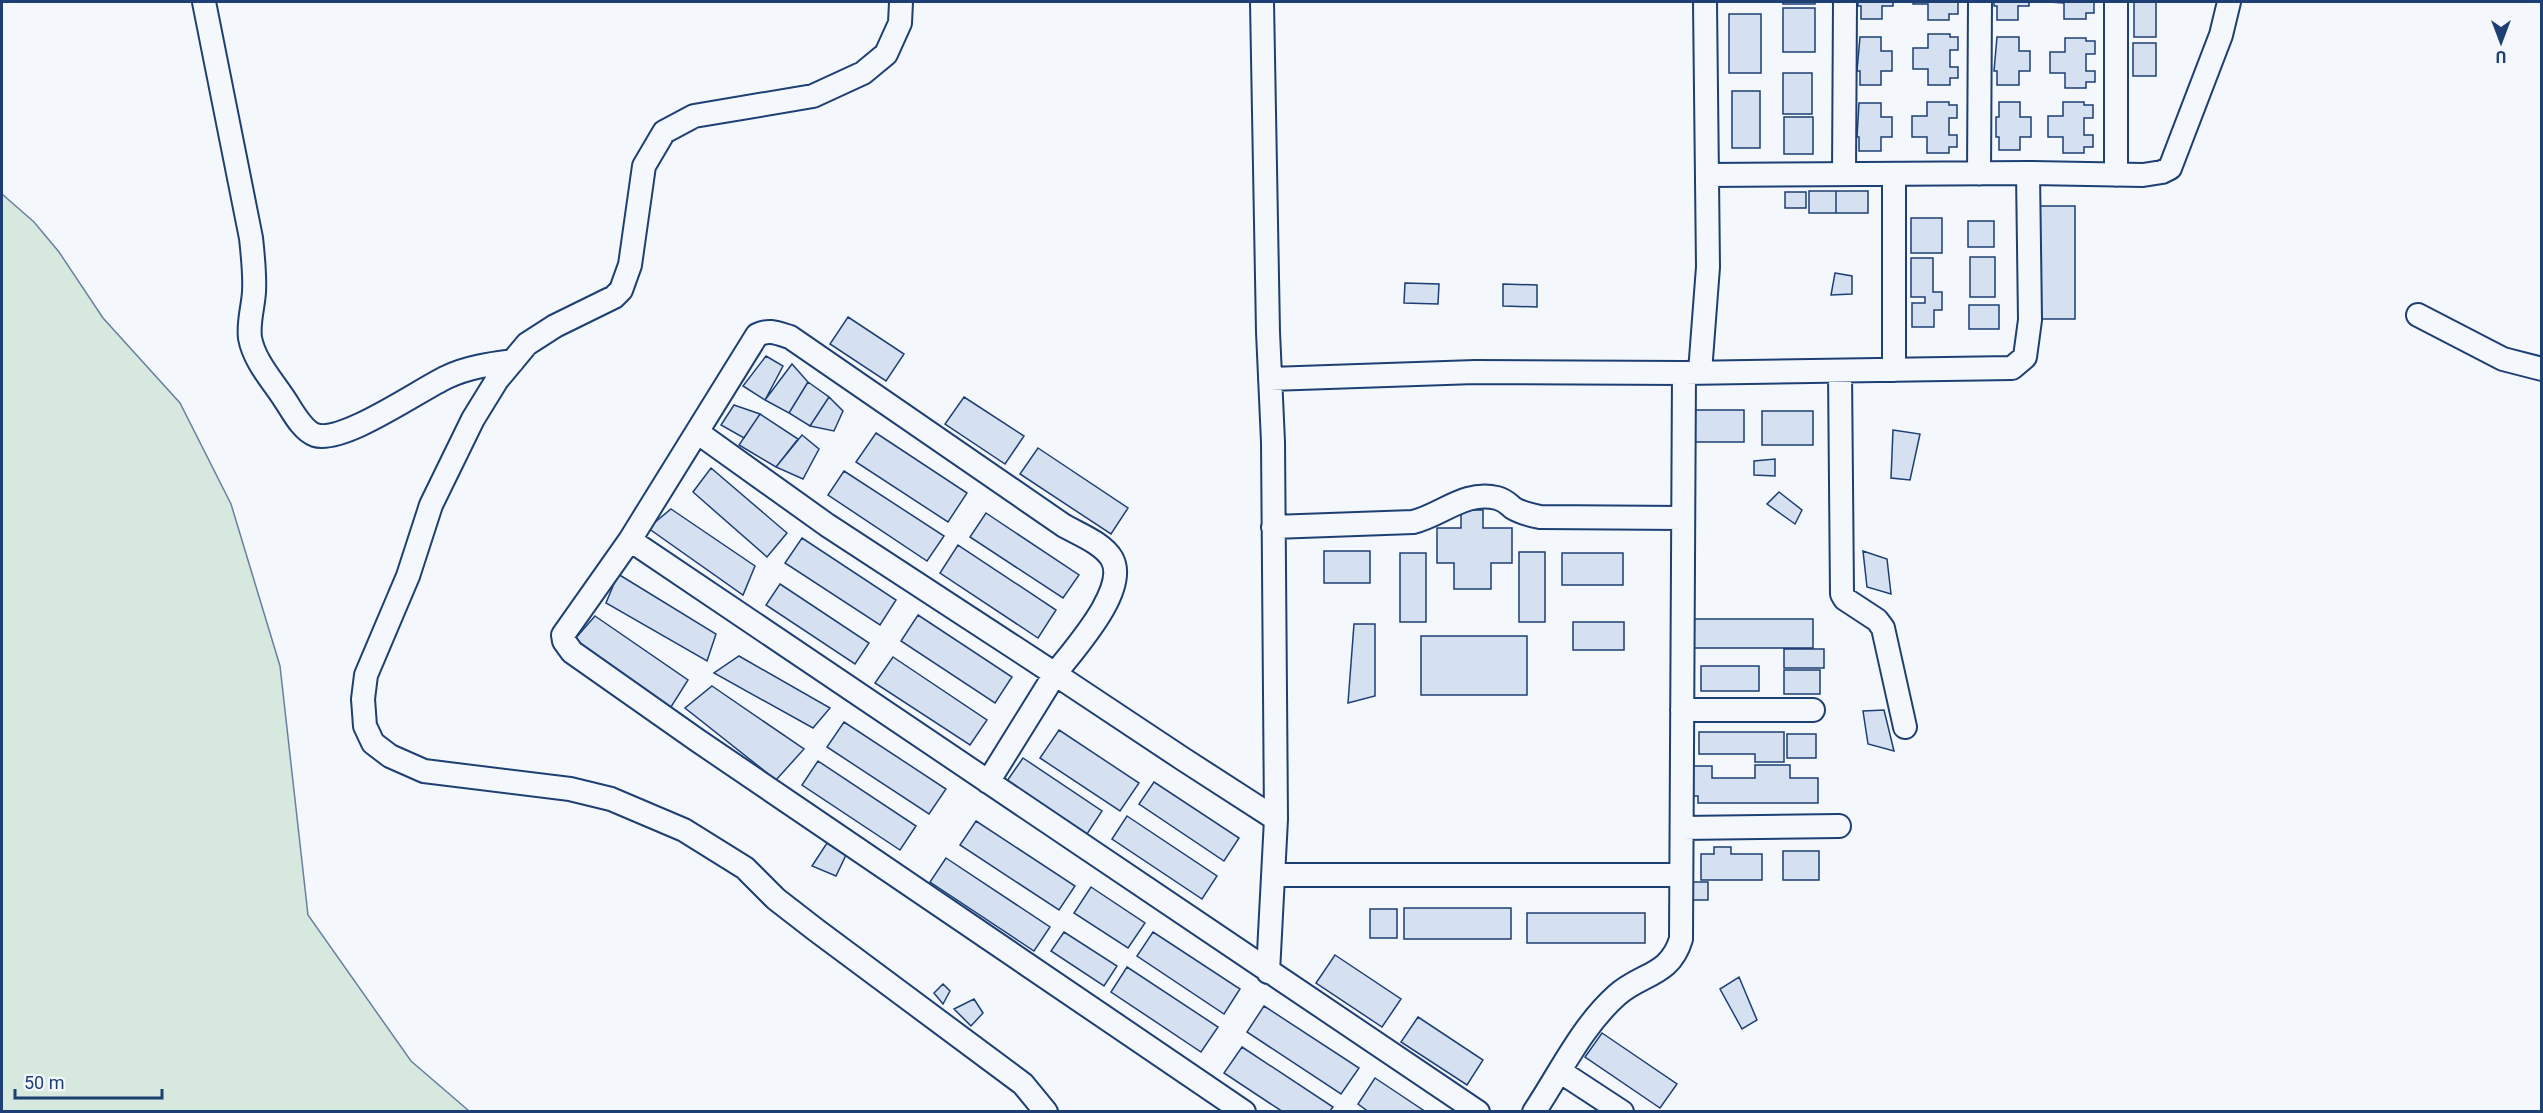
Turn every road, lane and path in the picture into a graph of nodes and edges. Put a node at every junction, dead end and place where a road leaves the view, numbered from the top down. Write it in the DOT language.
graph roads {
  1 [pos="204,2"];
  2 [pos="901,2"];
  3 [pos="1262,2"];
  4 [pos="1705,2"];
  5 [pos="1845,2"];
  6 [pos="1980,2"];
  7 [pos="2116,2"];
  8 [pos="2229,2"];
  9 [pos="2028,173"];
  10 [pos="1844,174"];
  11 [pos="1894,174"];
  12 [pos="1979,174"];
  13 [pos="1707,175"];
  14 [pos="2116,175"];
  15 [pos="2418,315"];
  16 [pos="513,361"];
  17 [pos="2541,369"];
  18 [pos="1894,370"];
  19 [pos="1840,371"];
  20 [pos="1692,372"];
  21 [pos="1270,379"];
  22 [pos="697,432"];
  23 [pos="1683,518"];
  24 [pos="1273,527"];
  25 [pos="630,540"];
  26 [pos="1055,674"];
  27 [pos="1682,710"];
  28 [pos="1813,710"];
  29 [pos="1905,727"];
  30 [pos="988,782"];
  31 [pos="1276,819"];
  32 [pos="1839,826"];
  33 [pos="1682,828"];
  34 [pos="1274,875"];
  35 [pos="1681,875"];
  36 [pos="1268,972"];
  37 [pos="1561,1072"];
  38 [pos="1046,1112"];
  39 [pos="1244,1112"];
  40 [pos="1478,1112"];
  41 [pos="1534,1112"];
  42 [pos="1622,1112"];
  1 -- 16 [label="street"];
  2 -- 16 [label="street"];
  3 -- 21 [label="street"];
  4 -- 13 [label="street"];
  5 -- 10 [label="street"];
  6 -- 12 [label="street"];
  7 -- 14 [label="street"];
  8 -- 14 [label="street"];
  9 -- 12 [label="street"];
  9 -- 14 [label="street"];
  9 -- 18 [label="street"];
  10 -- 11 [label="street"];
  10 -- 13 [label="street"];
  11 -- 12 [label="street"];
  11 -- 18 [label="street"];
  13 -- 20 [label="street"];
  15 -- 17 [label="street"];
  16 -- 38 [label="street"];
  18 -- 19 [label="street"];
  19 -- 20 [label="street"];
  19 -- 29 [label="street"];
  20 -- 21 [label="street"];
  20 -- 23 [label="street"];
  21 -- 24 [label="street"];
  22 -- 25 [label="street"];
  22 -- 26 [label="street"];
  22 -- 26 [label="street"];
  23 -- 24 [label="street"];
  23 -- 27 [label="street"];
  24 -- 31 [label="street"];
  25 -- 30 [label="street"];
  25 -- 39 [label="street"];
  26 -- 30 [label="street"];
  26 -- 31 [label="street"];
  27 -- 28 [label="street"];
  27 -- 33 [label="street"];
  30 -- 36 [label="street"];
  31 -- 34 [label="street"];
  32 -- 33 [label="street"];
  33 -- 35 [label="street"];
  34 -- 35 [label="street"];
  34 -- 36 [label="street"];
  35 -- 37 [label="street"];
  36 -- 40 [label="street"];
  37 -- 41 [label="street"];
  37 -- 42 [label="street"];
}
